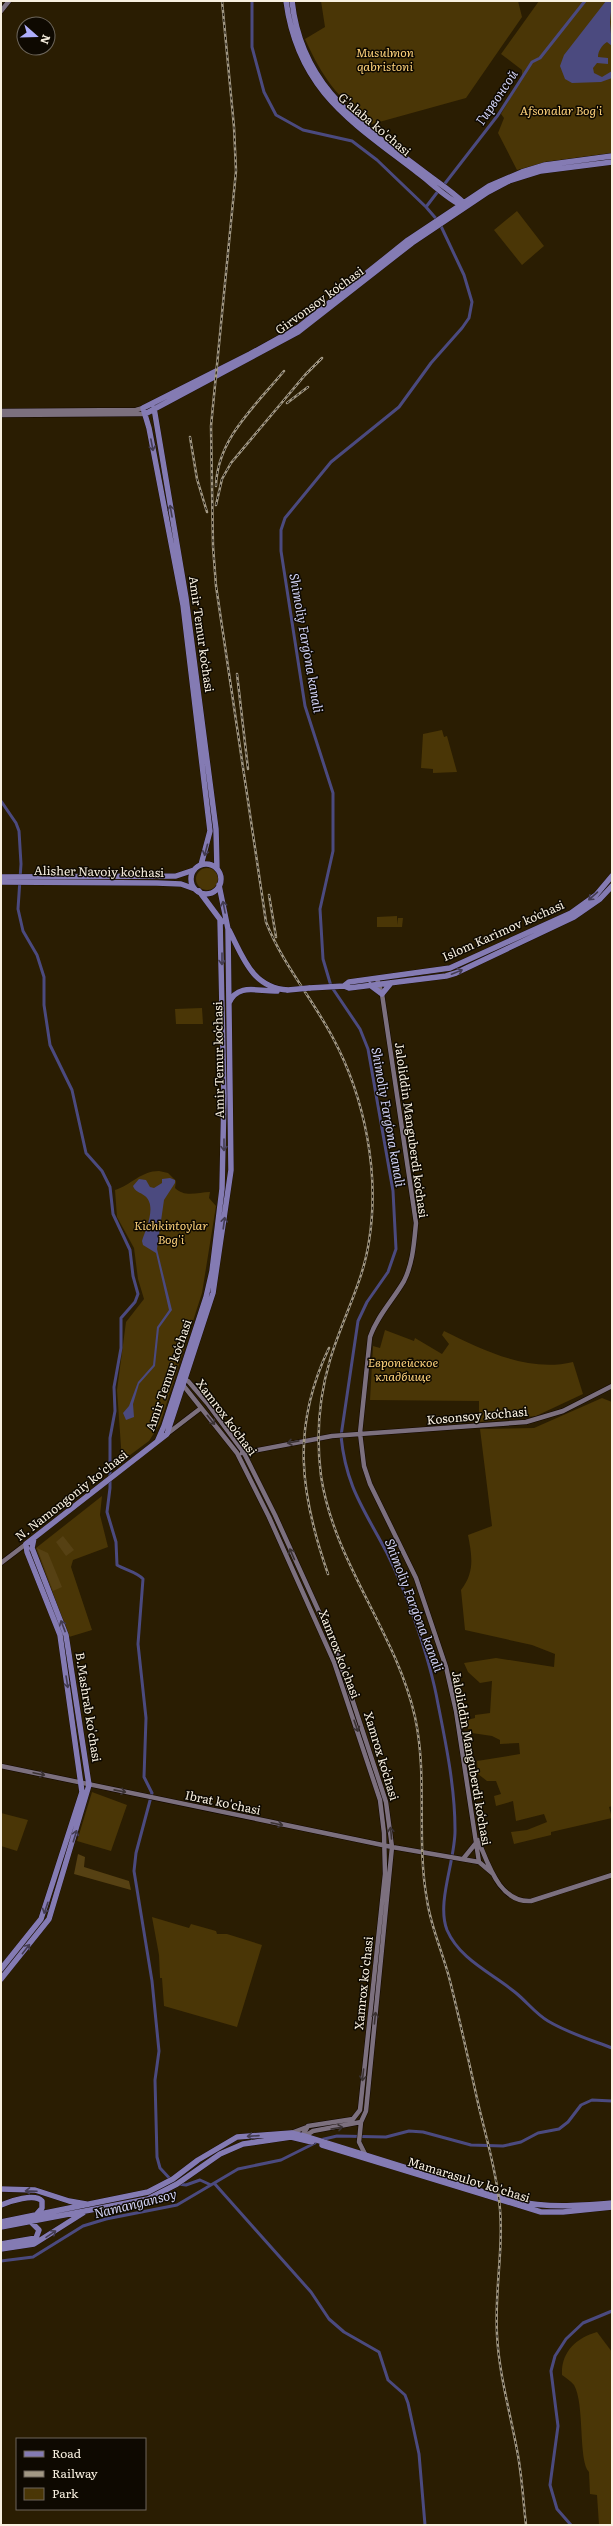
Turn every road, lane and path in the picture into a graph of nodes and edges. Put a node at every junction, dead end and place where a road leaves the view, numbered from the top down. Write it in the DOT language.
graph roads {
  1 [pos="9,1"];
  2 [pos="286,1"];
  3 [pos="292,1"];
  4 [pos="1,11"];
  5 [pos="612,156"];
  6 [pos="612,162"];
  7 [pos="543,168"];
  8 [pos="439,186"];
  9 [pos="463,204"];
  10 [pos="431,226"];
  11 [pos="153,404"];
  12 [pos="143,408"];
  13 [pos="1,411"];
  14 [pos="154,411"];
  15 [pos="145,414"];
  16 [pos="1,415"];
  17 [pos="172,533"];
  18 [pos="198,703"];
  19 [pos="201,865"];
  20 [pos="217,869"];
  21 [pos="194,870"];
  22 [pos="1,876"];
  23 [pos="612,876"];
  24 [pos="15,879"];
  25 [pos="24,879"];
  26 [pos="1,882"];
  27 [pos="219,885"];
  28 [pos="612,886"];
  29 [pos="197,890"];
  30 [pos="220,920"];
  31 [pos="228,929"];
  32 [pos="378,982"];
  33 [pos="392,983"];
  34 [pos="344,986"];
  35 [pos="370,986"];
  36 [pos="288,990"];
  37 [pos="382,994"];
  38 [pos="228,1005"];
  39 [pos="227,1096"];
  40 [pos="183,1379"];
  41 [pos="612,1386"];
  42 [pos="183,1387"];
  43 [pos="201,1408"];
  44 [pos="360,1433"];
  45 [pos="167,1434"];
  46 [pos="156,1445"];
  47 [pos="244,1452"];
  48 [pos="238,1455"];
  49 [pos="34,1538"];
  50 [pos="26,1544"];
  51 [pos="32,1548"];
  52 [pos="1,1563"];
  53 [pos="1,1766"];
  54 [pos="82,1784"];
  55 [pos="90,1785"];
  56 [pos="476,1837"];
  57 [pos="476,1843"];
  58 [pos="385,1846"];
  59 [pos="392,1847"];
  60 [pos="461,1858"];
  61 [pos="479,1862"];
  62 [pos="57,1871"];
  63 [pos="64,1873"];
  64 [pos="492,1873"];
  65 [pos="612,1875"];
  66 [pos="1,1969"];
  67 [pos="1,1979"];
  68 [pos="361,2122"];
  69 [pos="308,2126"];
  70 [pos="291,2133"];
  71 [pos="305,2138"];
  72 [pos="324,2144"];
  73 [pos="365,2154"];
  74 [pos="174,2183"];
  75 [pos="1,2189"];
  76 [pos="612,2202"];
  77 [pos="1,2205"];
  78 [pos="96,2206"];
  79 [pos="612,2207"];
  80 [pos="34,2216"];
  81 [pos="1,2222"];
  82 [pos="30,2222"];
  83 [pos="1,2227"];
  84 [pos="1,2244"];
  85 [pos="1,2249"];
  1 -- 4 [label="main road"];
  2 -- 8 [label="main road, G'alaba ko'chasi"];
  3 -- 8 [label="main road, G'alaba ko'chasi"];
  5 -- 7 [label="main road, Girvonsoy koʻchasi"];
  6 -- 7 [label="main road, Girvonsoy koʻchasi"];
  7 -- 9 [label="main road, Girvonsoy koʻchasi"];
  8 -- 9 [label="main road"];
  9 -- 10 [label="main road, Girvonsoy koʻchasi"];
  10 -- 11 [label="main road, Girvonsoy koʻchasi"];
  10 -- 14 [label="main road, Girvonsoy koʻchasi"];
  11 -- 12 [label="main road, Girvonsoy koʻchasi"];
  11 -- 14 [label="main road, Amir Temur koʻchasi"];
  12 -- 13 [label="main road, Girvonsoy koʻchasi"];
  12 -- 15 [label="main road, Amir Temur koʻchasi"];
  14 -- 15 [label="main road, Girvonsoy koʻchasi"];
  17 -- 14 [label="main road, Amir Temur koʻchasi, one-way"];
  15 -- 16 [label="main road, Girvonsoy koʻchasi"];
  15 -- 17 [label="main road, Amir Temur koʻchasi, one-way"];
  17 -- 18 [label="main road, Amir Temur koʻchasi"];
  18 -- 19 [label="main road, Amir Temur koʻchasi, one-way"];
  18 -- 20 [label="main road, Amir Temur koʻchasi"];
  19 -- 20 [label="main road"];
  19 -- 21 [label="main road"];
  20 -- 27 [label="main road, Amir Temur koʻchasi"];
  21 -- 25 [label="main road"];
  21 -- 29 [label="main road"];
  22 -- 24 [label="main road"];
  23 -- 32 [label="main road, Islom Karimov koʻchasi, one-way"];
  24 -- 25 [label="main road"];
  24 -- 26 [label="main road"];
  25 -- 29 [label="main road, Alisher Navoiy koʻchasi"];
  27 -- 29 [label="main road"];
  31 -- 27 [label="main road, Amir Temur koʻchasi, one-way"];
  33 -- 28 [label="main road, Islom Karimov koʻchasi, one-way"];
  29 -- 30 [label="main road"];
  30 -- 31 [label="main road"];
  30 -- 39 [label="main road, Amir Temur koʻchasi, one-way"];
  31 -- 36 [label="main road"];
  31 -- 38 [label="main road, Amir Temur koʻchasi"];
  32 -- 33 [label="main road, Islom Karimov koʻchasi"];
  32 -- 34 [label="main road, Islom Karimov koʻchasi"];
  32 -- 35 [label="main road, Islom Karimov koʻchasi"];
  32 -- 37 [label="main road, Jaloliddin Manguberdi koʻchasi"];
  33 -- 37 [label="main road"];
  34 -- 35 [label="main road, Islom Karimov koʻchasi"];
  34 -- 36 [label="main road, Islom Karimov koʻchasi, bridge"];
  35 -- 37 [label="main road"];
  36 -- 38 [label="main road"];
  37 -- 44 [label="main road, Jaloliddin Manguberdi koʻchasi"];
  38 -- 39 [label="main road, Amir Temur koʻchasi"];
  39 -- 40 [label="main road, Amir Temur koʻchasi"];
  40 -- 42 [label="main road, Amir Temur koʻchasi"];
  40 -- 46 [label="main road, Amir Temur koʻchasi"];
  40 -- 47 [label="main road, Xamrox koʻchasi"];
  41 -- 44 [label="main road, Kosonsoy koʻchasi"];
  42 -- 43 [label="main road, Xamrox ko'chasi"];
  42 -- 45 [label="main road, Amir Temur koʻchasi"];
  43 -- 45 [label="main road"];
  43 -- 48 [label="main road, Xamrox ko'chasi, one-way"];
  44 -- 47 [label="main road, Kosonsoy koʻchasi, one-way"];
  44 -- 56 [label="main road, Jaloliddin Manguberdi koʻchasi"];
  45 -- 46 [label="main road, Amir Temur koʻchasi"];
  46 -- 49 [label="main road, N. Namongoniy ko'chasi"];
  47 -- 48 [label="main road, Kosonsoy koʻchasi"];
  59 -- 47 [label="main road, Xamrox koʻchasi, one-way"];
  48 -- 58 [label="main road, Xamrox ko'chasi, one-way"];
  49 -- 50 [label="main road, N. Namongoniy ko'chasi"];
  49 -- 51 [label="main road"];
  50 -- 51 [label="main road"];
  50 -- 52 [label="main road, N. Namongoniy ko'chasi"];
  50 -- 54 [label="main road, B.Mashrab ko'chasi, one-way"];
  55 -- 51 [label="main road, B.Mashrab ko'chasi, one-way"];
  53 -- 54 [label="main road, Ibrat ko'chasi, one-way"];
  54 -- 55 [label="main road, Ibrat ko'chasi"];
  54 -- 62 [label="main road, B.Mashrab ko'chasi"];
  55 -- 58 [label="main road, Ibrat ko'chasi, one-way"];
  63 -- 55 [label="main road, B.Mashrab ko'chasi, one-way"];
  56 -- 57 [label="main road, Jaloliddin Manguberdi koʻchasi"];
  56 -- 64 [label="main road"];
  57 -- 60 [label="main road"];
  57 -- 61 [label="main road, Jaloliddin Manguberdi koʻchasi"];
  58 -- 59 [label="main road, Ibrat ko'chasi"];
  58 -- 69 [label="main road, Xamrox ko'chasi, one-way"];
  59 -- 60 [label="main road, Ibrat ko'chasi"];
  68 -- 59 [label="main road, Xamrox koʻchasi, one-way"];
  60 -- 61 [label="main road, Ibrat ko'chasi"];
  61 -- 64 [label="main road"];
  62 -- 63 [label="main road"];
  62 -- 66 [label="main road, B.Mashrab ko'chasi, one-way"];
  67 -- 63 [label="main road, B.Mashrab ko'chasi, one-way"];
  64 -- 65 [label="main road"];
  71 -- 68 [label="main road, one-way"];
  68 -- 73 [label="main road, Xamrox koʻchasi"];
  69 -- 70 [label="main road, Xamrox ko'chasi"];
  69 -- 71 [label="main road"];
  70 -- 71 [label="main road"];
  70 -- 74 [label="main road, one-way"];
  71 -- 72 [label="main road"];
  71 -- 74 [label="main road"];
  72 -- 73 [label="main road, Mamarasulov ko'chasi"];
  72 -- 79 [label="main road, Mamarasulov ko'chasi"];
  73 -- 76 [label="main road, Mamarasulov ko'chasi"];
  74 -- 78 [label="main road"];
  74 -- 78 [label="main road"];
  78 -- 75 [label="main road, one-way"];
  77 -- 80 [label="main road"];
  78 -- 80 [label="main road"];
  78 -- 82 [label="main road"];
  85 -- 78 [label="main road, one-way"];
  80 -- 81 [label="main road"];
  82 -- 83 [label="main road"];
  82 -- 84 [label="main road"];
}
